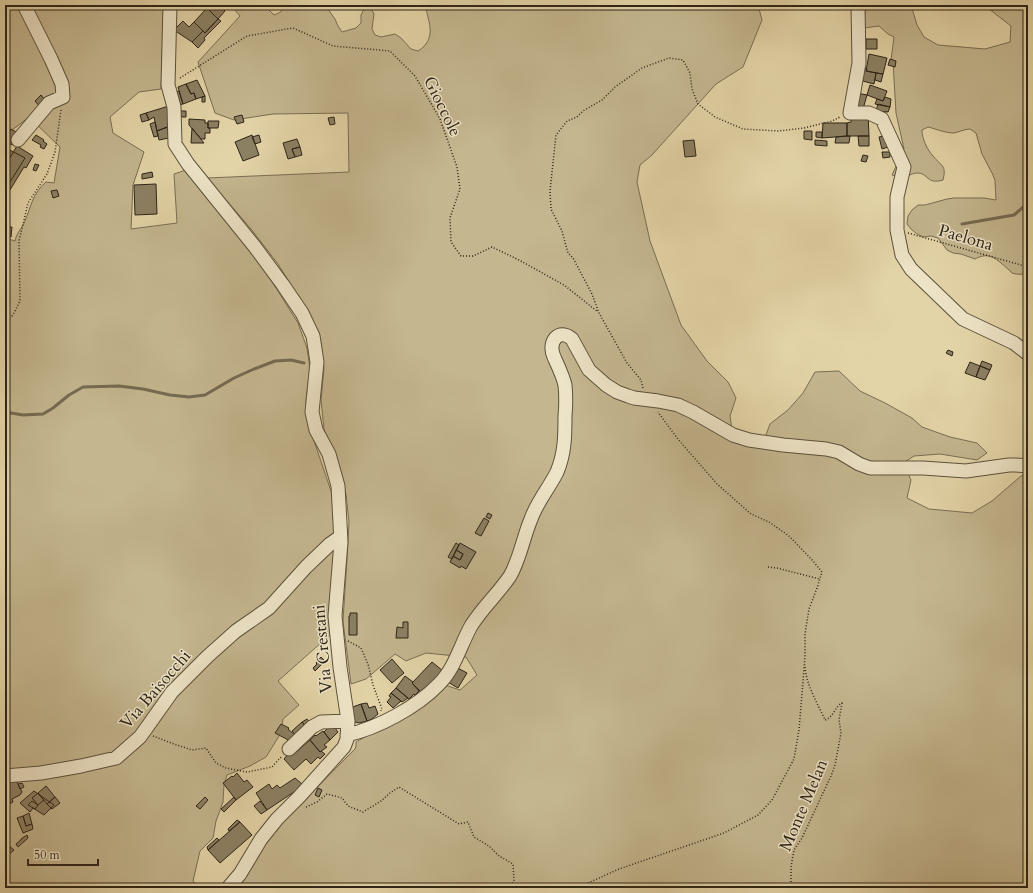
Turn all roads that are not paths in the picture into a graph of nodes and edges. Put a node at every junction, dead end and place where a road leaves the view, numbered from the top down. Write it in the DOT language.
graph roads {
  1 [pos="24,5"];
  2 [pos="170,5"];
  3 [pos="858,5"];
  4 [pos="18,140"];
  5 [pos="1028,354"];
  6 [pos="1028,466"];
  7 [pos="340,536"];
  8 [pos="348,721"];
  9 [pos="347,735"];
  10 [pos="289,749"];
  11 [pos="5,776"];
  12 [pos="228,888"];
  1 -- 4 [label="street"];
  2 -- 7 [label="street, Via Crestani"];
  3 -- 5 [label="street"];
  6 -- 9 [label="street"];
  7 -- 8 [label="street, Via Crestani"];
  7 -- 11 [label="street, Via Baisocchi"];
  8 -- 9 [label="street, Via Crestani"];
  8 -- 10 [label="street"];
  9 -- 12 [label="street, Via Crestani"];
}
